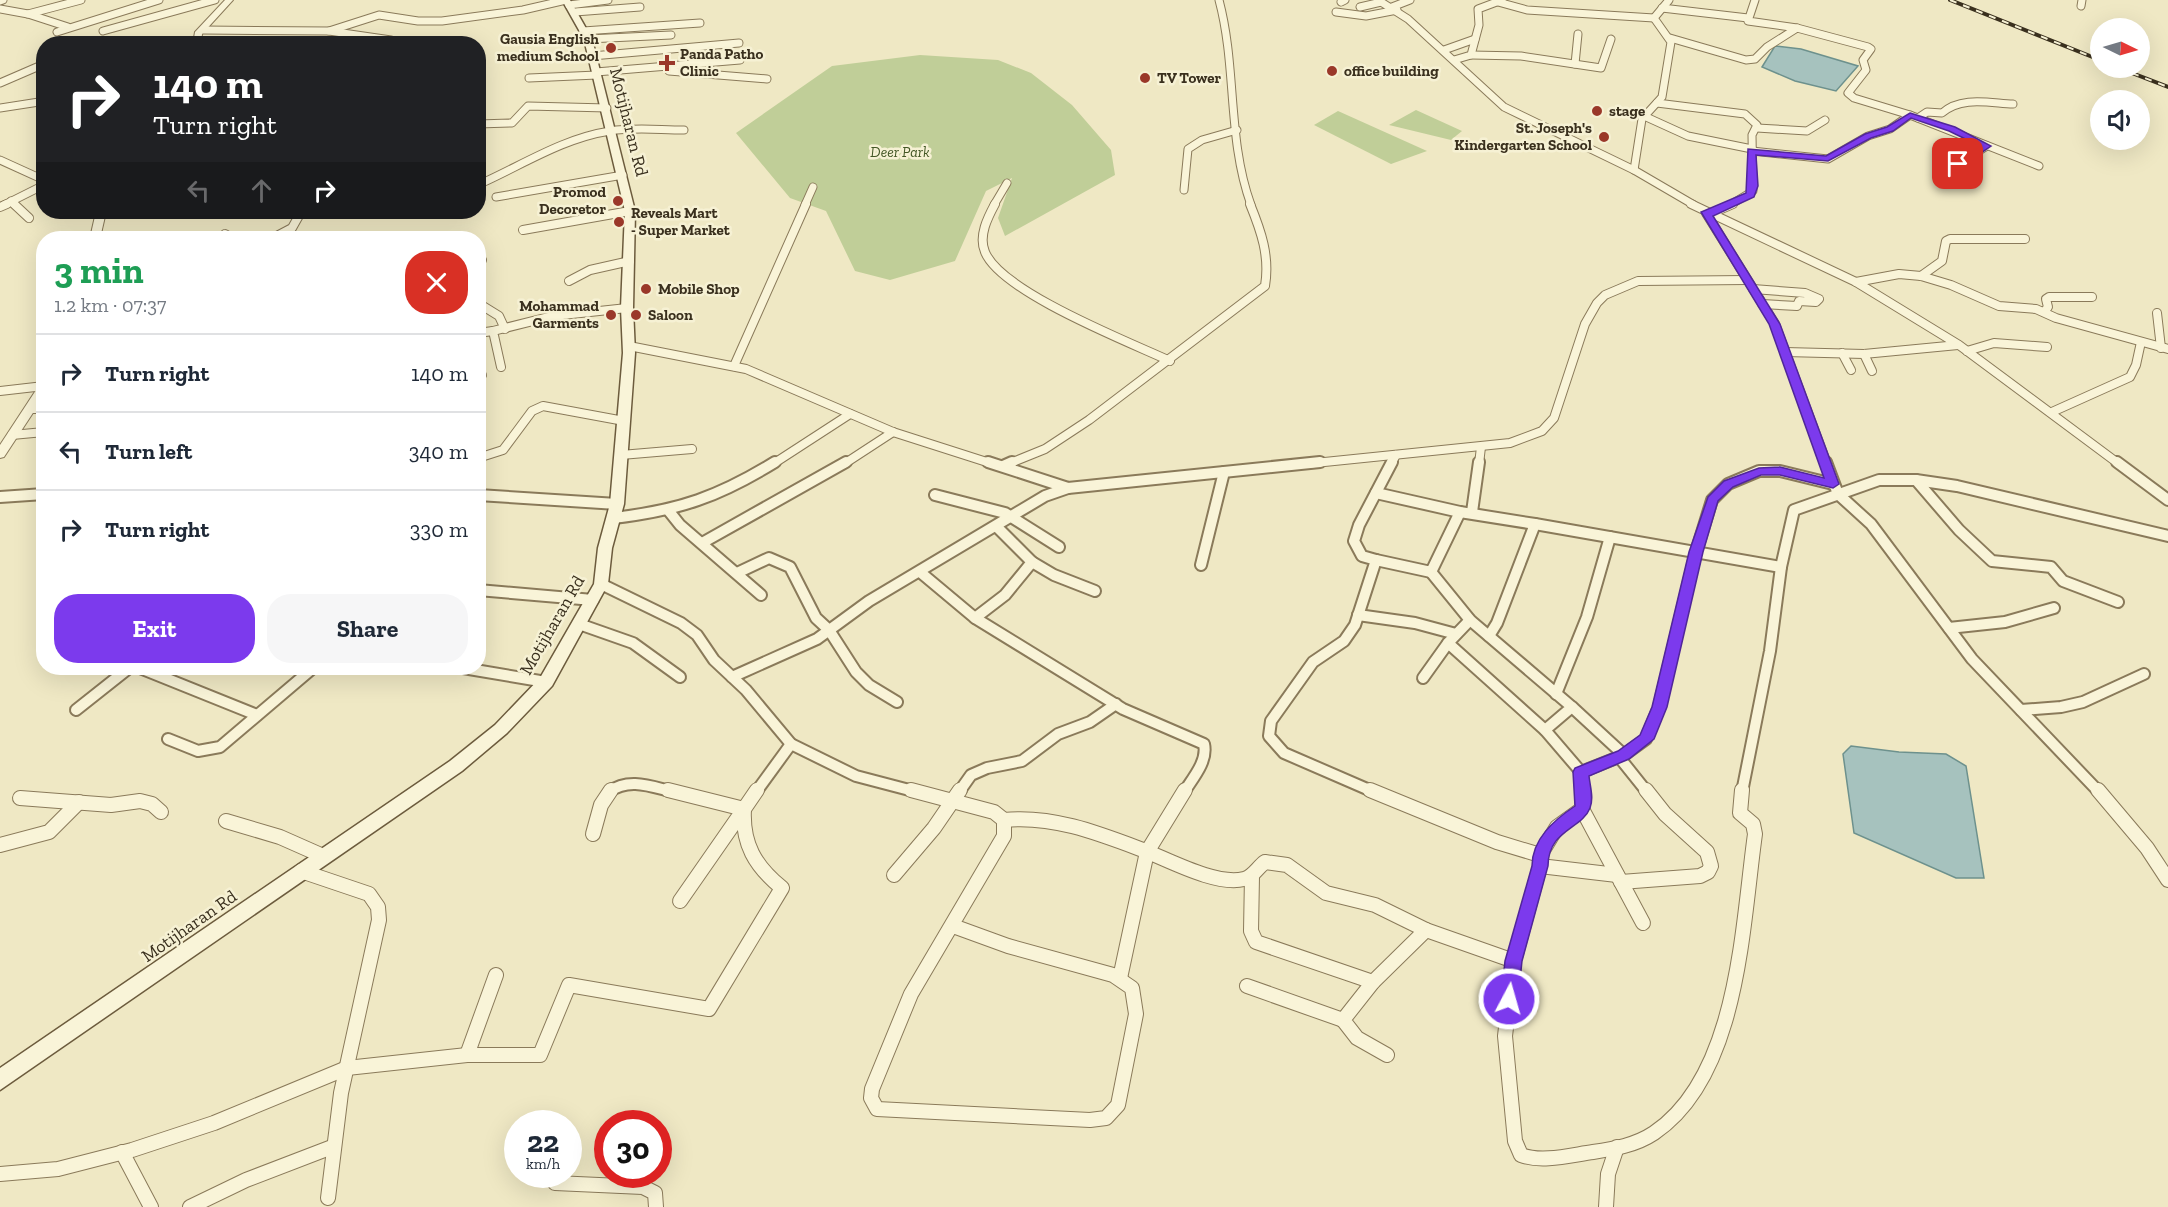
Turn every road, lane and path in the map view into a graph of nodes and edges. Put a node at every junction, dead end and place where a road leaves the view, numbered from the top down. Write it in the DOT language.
graph roads {
  1 [pos="81,0"];
  2 [pos="159,0"];
  3 [pos="215,0"];
  4 [pos="229,0"];
  5 [pos="608,0"];
  6 [pos="1219,0"];
  7 [pos="1410,0"];
  8 [pos="1669,0"];
  9 [pos="1755,0"];
  10 [pos="1379,1"];
  11 [pos="1500,1"];
  12 [pos="569,4"];
  13 [pos="640,7"];
  14 [pos="1359,8"];
  15 [pos="1394,8"];
  16 [pos="1662,8"];
  17 [pos="0,9"];
  18 [pos="1336,12"];
  19 [pos="28,14"];
  20 [pos="1654,18"];
  21 [pos="1748,18"];
  22 [pos="700,23"];
  23 [pos="68,27"];
  24 [pos="1797,28"];
  25 [pos="203,30"];
  26 [pos="328,31"];
  27 [pos="57,32"];
  28 [pos="104,32"];
  29 [pos="1578,34"];
  30 [pos="586,35"];
  31 [pos="671,35"];
  32 [pos="198,36"];
  33 [pos="365,36"];
  34 [pos="1670,38"];
  35 [pos="1475,39"];
  36 [pos="1611,39"];
  37 [pos="739,44"];
  38 [pos="1444,50"];
  39 [pos="1472,55"];
  40 [pos="592,56"];
  41 [pos="740,60"];
  42 [pos="1454,60"];
  43 [pos="1575,64"];
  44 [pos="36,67"];
  45 [pos="658,68"];
  46 [pos="597,73"];
  47 [pos="529,78"];
  48 [pos="767,79"];
  49 [pos="0,83"];
  50 [pos="1657,103"];
  51 [pos="36,104"];
  52 [pos="2013,104"];
  53 [pos="0,108"];
  54 [pos="607,108"];
  55 [pos="1910,115"];
  56 [pos="1644,116"];
  57 [pos="1918,118"];
  58 [pos="1825,120"];
  59 [pos="486,124"];
  60 [pos="1757,128"];
  61 [pos="611,130"];
  62 [pos="684,130"];
  63 [pos="1237,130"];
  64 [pos="1987,146"];
  65 [pos="1752,150"];
  66 [pos="0,160"];
  67 [pos="1958,164"];
  68 [pos="13,165"];
  69 [pos="2039,166"];
  70 [pos="1634,170"];
  71 [pos="0,171"];
  72 [pos="36,172"];
  73 [pos="31,174"];
  74 [pos="623,175"];
  75 [pos="36,176"];
  76 [pos="486,181"];
  77 [pos="1007,183"];
  78 [pos="813,187"];
  79 [pos="36,189"];
  80 [pos="1184,190"];
  81 [pos="496,197"];
  82 [pos="11,201"];
  83 [pos="0,207"];
  84 [pos="630,211"];
  85 [pos="1708,213"];
  86 [pos="29,218"];
  87 [pos="298,219"];
  88 [pos="523,230"];
  89 [pos="286,231"];
  90 [pos="2025,239"];
  91 [pos="630,261"];
  92 [pos="1921,276"];
  93 [pos="569,280"];
  94 [pos="1856,282"];
  95 [pos="1750,285"];
  96 [pos="2092,297"];
  97 [pos="1762,304"];
  98 [pos="486,308"];
  99 [pos="627,308"];
  100 [pos="2044,312"];
  101 [pos="2157,313"];
  102 [pos="505,329"];
  103 [pos="492,331"];
  104 [pos="486,332"];
  105 [pos="2141,342"];
  106 [pos="629,346"];
  107 [pos="2047,347"];
  108 [pos="1963,348"];
  109 [pos="2165,349"];
  110 [pos="1785,352"];
  111 [pos="1842,353"];
  112 [pos="1864,354"];
  113 [pos="1170,361"];
  114 [pos="734,366"];
  115 [pos="501,367"];
  116 [pos="1851,370"];
  117 [pos="1872,371"];
  118 [pos="36,387"];
  119 [pos="0,391"];
  120 [pos="36,399"];
  121 [pos="30,409"];
  122 [pos="36,409"];
  123 [pos="2052,412"];
  124 [pos="850,414"];
  125 [pos="624,421"];
  126 [pos="893,432"];
  127 [pos="36,434"];
  128 [pos="7,440"];
  129 [pos="1481,447"];
  130 [pos="692,449"];
  131 [pos="0,454"];
  132 [pos="621,455"];
  133 [pos="1396,455"];
  134 [pos="486,456"];
  135 [pos="1003,466"];
  136 [pos="1224,472"];
  137 [pos="1916,480"];
  138 [pos="1068,488"];
  139 [pos="1835,489"];
  140 [pos="1376,494"];
  141 [pos="36,495"];
  142 [pos="935,495"];
  143 [pos="486,496"];
  144 [pos="0,497"];
  145 [pos="2168,500"];
  146 [pos="668,510"];
  147 [pos="616,511"];
  148 [pos="1460,512"];
  149 [pos="1472,512"];
  150 [pos="1013,517"];
  151 [pos="1534,524"];
  152 [pos="997,527"];
  153 [pos="2168,536"];
  154 [pos="1610,537"];
  155 [pos="702,543"];
  156 [pos="1059,547"];
  157 [pos="1696,552"];
  158 [pos="1376,560"];
  159 [pos="1032,562"];
  160 [pos="1201,565"];
  161 [pos="1781,567"];
  162 [pos="920,572"];
  163 [pos="1431,572"];
  164 [pos="737,573"];
  165 [pos="601,584"];
  166 [pos="486,591"];
  167 [pos="1095,591"];
  168 [pos="761,595"];
  169 [pos="593,600"];
  170 [pos="2118,602"];
  171 [pos="2054,608"];
  172 [pos="1358,615"];
  173 [pos="975,618"];
  174 [pos="1470,620"];
  175 [pos="579,624"];
  176 [pos="1949,628"];
  177 [pos="828,630"];
  178 [pos="1489,636"];
  179 [pos="1452,639"];
  180 [pos="486,672"];
  181 [pos="2145,674"];
  182 [pos="120,675"];
  183 [pos="157,675"];
  184 [pos="305,675"];
  185 [pos="680,677"];
  186 [pos="732,677"];
  187 [pos="1423,678"];
  188 [pos="546,682"];
  189 [pos="1556,694"];
  190 [pos="897,702"];
  191 [pos="1116,704"];
  192 [pos="1572,707"];
  193 [pos="76,710"];
  194 [pos="2021,710"];
  195 [pos="257,715"];
  196 [pos="1545,730"];
  197 [pos="168,739"];
  198 [pos="791,744"];
  199 [pos="1621,756"];
  200 [pos="1581,772"];
  201 [pos="20,798"];
  202 [pos="954,801"];
  203 [pos="79,802"];
  204 [pos="744,809"];
  205 [pos="1582,809"];
  206 [pos="161,813"];
  207 [pos="1004,820"];
  208 [pos="226,821"];
  209 [pos="593,834"];
  210 [pos="0,845"];
  211 [pos="1147,852"];
  212 [pos="323,856"];
  213 [pos="1540,861"];
  214 [pos="301,872"];
  215 [pos="894,875"];
  216 [pos="1252,876"];
  217 [pos="1619,879"];
  218 [pos="2168,880"];
  219 [pos="680,901"];
  220 [pos="1643,923"];
  221 [pos="953,926"];
  222 [pos="1426,930"];
  223 [pos="1514,961"];
  224 [pos="496,975"];
  225 [pos="1120,978"];
  226 [pos="1373,982"];
  227 [pos="1247,986"];
  228 [pos="1343,1020"];
  229 [pos="1387,1054"];
  230 [pos="467,1055"];
  231 [pos="347,1068"];
  232 [pos="0,1080"];
  233 [pos="1617,1147"];
  234 [pos="332,1148"];
  235 [pos="122,1152"];
  236 [pos="0,1174"];
  237 [pos="582,1184"];
  238 [pos="328,1198"];
  239 [pos="152,1207"];
  240 [pos="190,1207"];
  241 [pos="656,1207"];
  242 [pos="1606,1207"];
  1 -- 19 [label="street"];
  2 -- 23 [label="street"];
  3 -- 28 [label="street"];
  4 -- 25 [label="street"];
  5 -- 12 [label="street"];
  6 -- 63 [label="street"];
  7 -- 15 [label="street"];
  8 -- 16 [label="street"];
  9 -- 21 [label="street"];
  10 -- 14 [label="street"];
  10 -- 15 [label="street"];
  11 -- 20 [label="street"];
  11 -- 35 [label="street"];
  12 -- 13 [label="street"];
  12 -- 26 [label="street"];
  12 -- 30 [label="main road, Motijharan Rd"];
  15 -- 18 [label="street"];
  15 -- 38 [label="street"];
  16 -- 20 [label="street"];
  16 -- 21 [label="street"];
  17 -- 19 [label="street"];
  19 -- 23 [label="street"];
  20 -- 34 [label="street"];
  21 -- 24 [label="street"];
  22 -- 30 [label="street"];
  23 -- 27 [label="street"];
  24 -- 34 [label="street"];
  24 -- 55 [label="street"];
  25 -- 26 [label="street"];
  25 -- 32 [label="street"];
  26 -- 33 [label="street"];
  29 -- 43 [label="street"];
  30 -- 31 [label="street"];
  30 -- 40 [label="main road, Motijharan Rd"];
  34 -- 50 [label="street"];
  35 -- 38 [label="street"];
  35 -- 39 [label="street"];
  36 -- 43 [label="street"];
  37 -- 40 [label="street"];
  38 -- 42 [label="street"];
  39 -- 42 [label="street"];
  39 -- 43 [label="street"];
  40 -- 46 [label="main road, Motijharan Rd"];
  41 -- 45 [label="street"];
  42 -- 70 [label="street"];
  44 -- 49 [label="street"];
  45 -- 46 [label="street"];
  45 -- 48 [label="street"];
  46 -- 47 [label="street"];
  46 -- 54 [label="main road, Motijharan Rd"];
  50 -- 56 [label="street"];
  50 -- 60 [label="street"];
  51 -- 53 [label="street"];
  52 -- 57 [label="street"];
  54 -- 59 [label="street"];
  54 -- 61 [label="main road, Motijharan Rd"];
  55 -- 57 [label="street"];
  55 -- 65 [label="street"];
  56 -- 65 [label="street"];
  56 -- 70 [label="street"];
  57 -- 64 [label="street"];
  58 -- 60 [label="street"];
  60 -- 65 [label="street"];
  61 -- 62 [label="street"];
  61 -- 74 [label="main road, Motijharan Rd"];
  61 -- 76 [label="street"];
  63 -- 80 [label="street"];
  63 -- 113 [label="street"];
  64 -- 67 [label="street"];
  64 -- 69 [label="street"];
  65 -- 85 [label="street"];
  66 -- 68 [label="street"];
  68 -- 71 [label="street"];
  68 -- 73 [label="street"];
  70 -- 85 [label="street"];
  72 -- 73 [label="street"];
  73 -- 75 [label="street"];
  74 -- 81 [label="street"];
  74 -- 84 [label="main road, Motijharan Rd"];
  77 -- 113 [label="street"];
  78 -- 114 [label="street"];
  79 -- 82 [label="street"];
  82 -- 83 [label="street"];
  82 -- 86 [label="street"];
  84 -- 88 [label="street"];
  84 -- 91 [label="main road, Motijharan Rd"];
  85 -- 94 [label="street"];
  85 -- 95 [label="street"];
  87 -- 89 [label="street"];
  90 -- 92 [label="street"];
  91 -- 93 [label="street"];
  91 -- 99 [label="main road, Motijharan Rd"];
  92 -- 94 [label="street"];
  92 -- 100 [label="street"];
  94 -- 108 [label="street"];
  95 -- 97 [label="street"];
  95 -- 97 [label="street"];
  95 -- 129 [label="street"];
  96 -- 100 [label="street"];
  97 -- 110 [label="street"];
  98 -- 102 [label="street"];
  99 -- 102 [label="street"];
  99 -- 106 [label="main road, Motijharan Rd"];
  100 -- 105 [label="street"];
  101 -- 109 [label="street"];
  102 -- 103 [label="street"];
  103 -- 104 [label="street"];
  103 -- 115 [label="street"];
  105 -- 109 [label="street"];
  105 -- 123 [label="street"];
  106 -- 114 [label="street"];
  106 -- 125 [label="main road, Motijharan Rd"];
  107 -- 108 [label="street"];
  108 -- 112 [label="street"];
  108 -- 123 [label="street"];
  110 -- 111 [label="street"];
  110 -- 139 [label="street"];
  111 -- 112 [label="street"];
  111 -- 116 [label="street"];
  112 -- 117 [label="street"];
  113 -- 135 [label="street"];
  114 -- 124 [label="street"];
  118 -- 119 [label="street"];
  120 -- 121 [label="street"];
  121 -- 122 [label="street"];
  121 -- 128 [label="street"];
  123 -- 145 [label="street"];
  124 -- 126 [label="street"];
  124 -- 146 [label="street"];
  125 -- 132 [label="main road, Motijharan Rd"];
  125 -- 134 [label="street"];
  126 -- 135 [label="street"];
  126 -- 155 [label="street"];
  127 -- 128 [label="street"];
  128 -- 131 [label="street"];
  129 -- 133 [label="street"];
  129 -- 149 [label="street"];
  130 -- 132 [label="street"];
  132 -- 147 [label="main road, Motijharan Rd"];
  133 -- 136 [label="street"];
  133 -- 140 [label="street"];
  135 -- 138 [label="street"];
  136 -- 138 [label="street"];
  136 -- 160 [label="street"];
  137 -- 139 [label="street"];
  137 -- 153 [label="street"];
  137 -- 170 [label="street"];
  138 -- 150 [label="street"];
  139 -- 157 [label="street"];
  139 -- 161 [label="street"];
  139 -- 176 [label="street"];
  140 -- 148 [label="street"];
  140 -- 158 [label="street"];
  141 -- 144 [label="street"];
  142 -- 150 [label="street"];
  143 -- 147 [label="street"];
  146 -- 147 [label="street"];
  146 -- 155 [label="street"];
  147 -- 165 [label="main road, Motijharan Rd"];
  148 -- 149 [label="street"];
  148 -- 163 [label="street"];
  149 -- 151 [label="street"];
  150 -- 152 [label="street"];
  150 -- 156 [label="street"];
  151 -- 154 [label="street"];
  151 -- 178 [label="street"];
  152 -- 159 [label="street"];
  152 -- 162 [label="street"];
  154 -- 157 [label="street"];
  154 -- 189 [label="street"];
  155 -- 164 [label="street"];
  157 -- 161 [label="street"];
  157 -- 199 [label="street"];
  158 -- 163 [label="street"];
  158 -- 172 [label="street"];
  159 -- 167 [label="street"];
  159 -- 173 [label="street"];
  161 -- 233 [label="street"];
  162 -- 173 [label="street"];
  162 -- 177 [label="street"];
  163 -- 174 [label="street"];
  164 -- 168 [label="street"];
  164 -- 177 [label="street"];
  165 -- 169 [label="main road, Motijharan Rd"];
  165 -- 186 [label="street"];
  166 -- 169 [label="street"];
  169 -- 175 [label="main road, Motijharan Rd"];
  171 -- 176 [label="street"];
  172 -- 179 [label="street"];
  172 -- 213 [label="street"];
  173 -- 191 [label="street"];
  174 -- 178 [label="street"];
  174 -- 179 [label="street"];
  175 -- 185 [label="street"];
  175 -- 188 [label="main road, Motijharan Rd"];
  176 -- 194 [label="street"];
  177 -- 186 [label="street"];
  177 -- 190 [label="street"];
  178 -- 189 [label="street"];
  179 -- 187 [label="street"];
  179 -- 196 [label="street"];
  180 -- 188 [label="street"];
  181 -- 194 [label="street"];
  182 -- 193 [label="street"];
  183 -- 195 [label="street"];
  184 -- 195 [label="street"];
  186 -- 198 [label="street"];
  188 -- 212 [label="main road, Motijharan Rd"];
  189 -- 192 [label="street"];
  191 -- 202 [label="street"];
  191 -- 211 [label="street"];
  192 -- 196 [label="street"];
  192 -- 199 [label="street"];
  194 -- 218 [label="street"];
  195 -- 197 [label="street"];
  196 -- 200 [label="street"];
  198 -- 202 [label="street"];
  198 -- 204 [label="street"];
  199 -- 200 [label="street"];
  199 -- 217 [label="street"];
  200 -- 205 [label="street"];
  201 -- 203 [label="street"];
  202 -- 207 [label="street"];
  202 -- 215 [label="street"];
  203 -- 206 [label="street"];
  203 -- 210 [label="street"];
  204 -- 209 [label="street"];
  204 -- 219 [label="street"];
  204 -- 230 [label="street"];
  205 -- 213 [label="street"];
  205 -- 217 [label="street"];
  207 -- 211 [label="street"];
  207 -- 221 [label="street"];
  208 -- 212 [label="street"];
  211 -- 216 [label="street"];
  211 -- 225 [label="street"];
  212 -- 214 [label="main road, Motijharan Rd"];
  213 -- 217 [label="street"];
  213 -- 223 [label="street"];
  214 -- 231 [label="street"];
  214 -- 232 [label="main road, Motijharan Rd"];
  216 -- 222 [label="street"];
  216 -- 226 [label="street"];
  217 -- 220 [label="street"];
  221 -- 225 [label="street"];
  221 -- 225 [label="street"];
  222 -- 223 [label="street"];
  222 -- 226 [label="street"];
  223 -- 233 [label="street"];
  224 -- 230 [label="street"];
  226 -- 228 [label="street"];
  227 -- 228 [label="street"];
  228 -- 229 [label="street"];
  230 -- 231 [label="street"];
  231 -- 234 [label="street"];
  231 -- 235 [label="street"];
  233 -- 242 [label="street"];
  234 -- 238 [label="street"];
  234 -- 240 [label="street"];
  235 -- 236 [label="street"];
  235 -- 239 [label="street"];
  237 -- 241 [label="street"];
}
